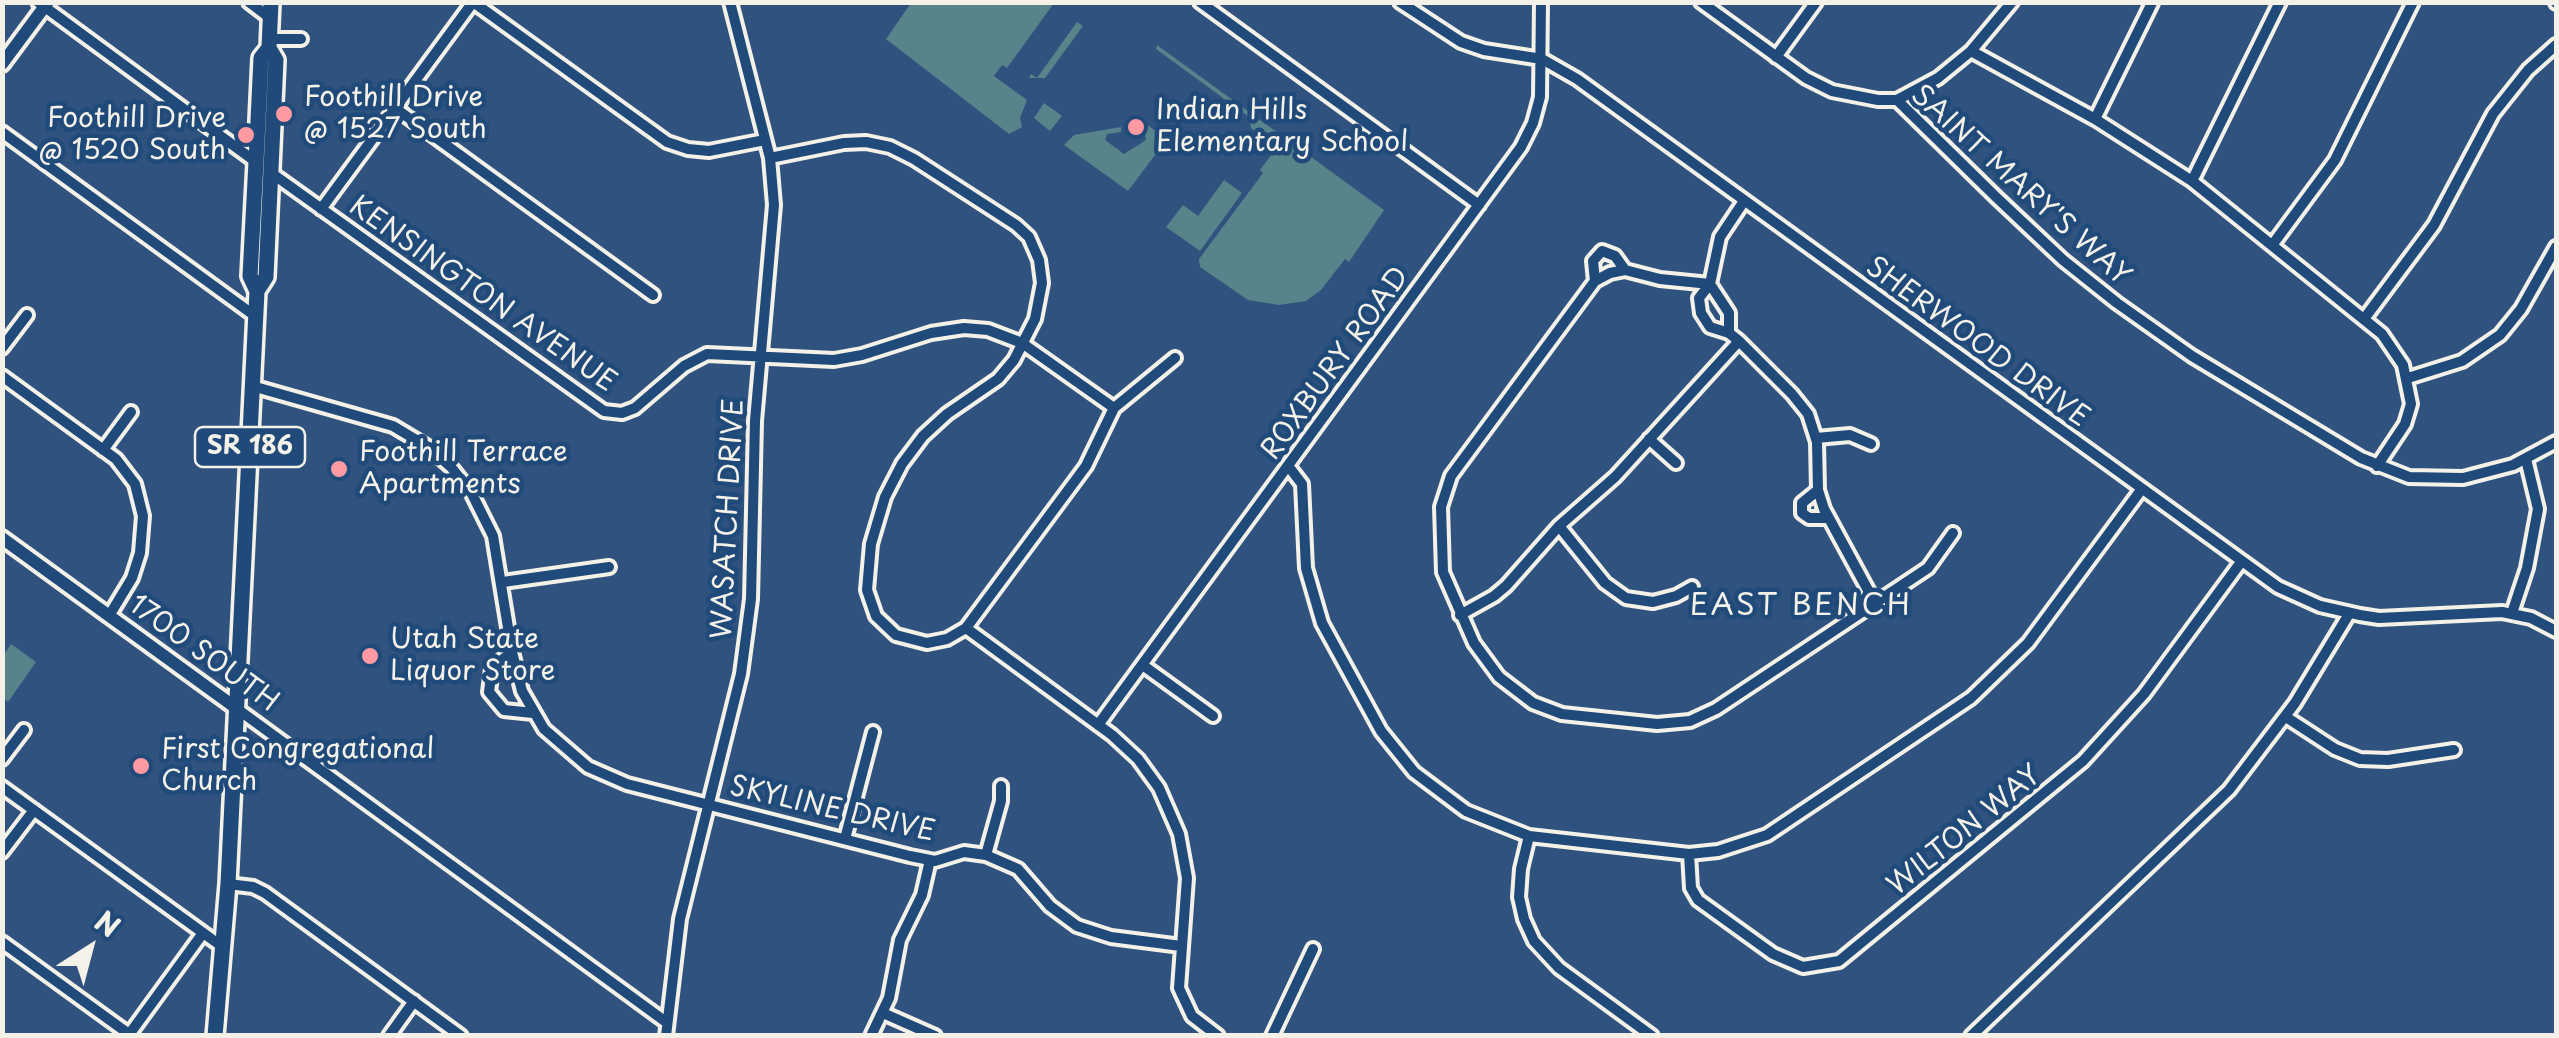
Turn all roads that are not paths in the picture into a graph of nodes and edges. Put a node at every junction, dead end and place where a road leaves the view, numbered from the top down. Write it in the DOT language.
graph roads {
  1 [pos="249,2"];
  2 [pos="473,2"];
  3 [pos="730,2"];
  4 [pos="1200,2"];
  5 [pos="1400,2"];
  6 [pos="1541,2"];
  7 [pos="1701,2"];
  8 [pos="1816,2"];
  9 [pos="2012,2"];
  10 [pos="2280,2"];
  11 [pos="2413,2"];
  12 [pos="2152,3"];
  13 [pos="43,4"];
  14 [pos="271,10"];
  15 [pos="300,39"];
  16 [pos="269,43"];
  17 [pos="2556,46"];
  18 [pos="1971,51"];
  19 [pos="1776,58"];
  20 [pos="1542,59"];
  21 [pos="2,64"];
  22 [pos="1896,100"];
  23 [pos="396,108"];
  24 [pos="2096,119"];
  25 [pos="2,132"];
  26 [pos="765,140"];
  27 [pos="770,158"];
  28 [pos="256,162"];
  29 [pos="270,172"];
  30 [pos="2192,181"];
  31 [pos="1744,201"];
  32 [pos="1479,205"];
  33 [pos="321,210"];
  34 [pos="2273,244"];
  35 [pos="2556,247"];
  36 [pos="1624,270"];
  37 [pos="1595,281"];
  38 [pos="1710,284"];
  39 [pos="257,291"];
  40 [pos="652,295"];
  41 [pos="27,315"];
  42 [pos="256,316"];
  43 [pos="2364,319"];
  44 [pos="1734,337"];
  45 [pos="1022,344"];
  46 [pos="2,348"];
  47 [pos="760,357"];
  48 [pos="1174,358"];
  49 [pos="2,376"];
  50 [pos="2408,378"];
  51 [pos="252,386"];
  52 [pos="1114,408"];
  53 [pos="131,412"];
  54 [pos="1816,438"];
  55 [pos="1648,439"];
  56 [pos="2556,442"];
  57 [pos="1871,444"];
  58 [pos="103,450"];
  59 [pos="2526,459"];
  60 [pos="1676,462"];
  61 [pos="2377,466"];
  62 [pos="1289,467"];
  63 [pos="1818,490"];
  64 [pos="2141,490"];
  65 [pos="1828,518"];
  66 [pos="1559,526"];
  67 [pos="1954,533"];
  68 [pos="2,538"];
  69 [pos="2241,562"];
  70 [pos="609,567"];
  71 [pos="503,582"];
  72 [pos="1692,588"];
  73 [pos="1875,603"];
  74 [pos="2512,613"];
  75 [pos="1460,614"];
  76 [pos="2350,614"];
  77 [pos="109,616"];
  78 [pos="966,628"];
  79 [pos="2556,630"];
  80 [pos="512,652"];
  81 [pos="1144,666"];
  82 [pos="236,708"];
  83 [pos="533,712"];
  84 [pos="1213,716"];
  85 [pos="2286,717"];
  86 [pos="1098,725"];
  87 [pos="24,730"];
  88 [pos="873,732"];
  89 [pos="2454,750"];
  90 [pos="2,759"];
  91 [pos="1001,786"];
  92 [pos="2,787"];
  93 [pos="706,805"];
  94 [pos="34,810"];
  95 [pos="1529,836"];
  96 [pos="845,839"];
  97 [pos="2,852"];
  98 [pos="1689,854"];
  99 [pos="986,855"];
  100 [pos="930,860"];
  101 [pos="228,884"];
  102 [pos="203,933"];
  103 [pos="2,942"];
  104 [pos="1180,946"];
  105 [pos="224,948"];
  106 [pos="1313,949"];
  107 [pos="414,1001"];
  108 [pos="884,1014"];
  109 [pos="666,1022"];
  110 [pos="129,1035"];
  111 [pos="215,1036"];
  112 [pos="389,1036"];
  113 [pos="462,1036"];
  114 [pos="666,1036"];
  115 [pos="871,1036"];
  116 [pos="935,1036"];
  117 [pos="1218,1036"];
  118 [pos="1272,1036"];
  119 [pos="1652,1036"];
  120 [pos="1971,1036"];
  1 -- 14 [label="street"];
  2 -- 23 [label="street"];
  2 -- 26 [label="street"];
  3 -- 26 [label="street, WASATCH DRIVE"];
  4 -- 32 [label="street"];
  5 -- 20 [label="street, SHERWOOD DRIVE"];
  6 -- 20 [label="street, ROXBURY ROAD"];
  7 -- 19 [label="street, SAINT MARY'S WAY"];
  8 -- 19 [label="street"];
  9 -- 18 [label="street"];
  10 -- 30 [label="street"];
  11 -- 34 [label="street"];
  12 -- 24 [label="street"];
  13 -- 21 [label="street"];
  13 -- 28 [label="street"];
  14 -- 16 [label="main road, SR 186"];
  15 -- 16 [label="street"];
  16 -- 28 [label="main road, SR 186"];
  16 -- 29 [label="main road, SR 186"];
  17 -- 43 [label="street"];
  18 -- 22 [label="street"];
  18 -- 24 [label="street"];
  19 -- 22 [label="street, SAINT MARY'S WAY"];
  20 -- 31 [label="street, SHERWOOD DRIVE"];
  20 -- 32 [label="street, ROXBURY ROAD"];
  22 -- 61 [label="street, SAINT MARY'S WAY"];
  23 -- 33 [label="street"];
  23 -- 40 [label="street"];
  24 -- 30 [label="street"];
  25 -- 42 [label="street"];
  26 -- 27 [label="street, WASATCH DRIVE"];
  27 -- 45 [label="street"];
  27 -- 47 [label="street, WASATCH DRIVE"];
  28 -- 39 [label="main road, SR 186"];
  29 -- 33 [label="street, KENSINGTON AVENUE"];
  29 -- 39 [label="main road, SR 186"];
  30 -- 34 [label="street"];
  31 -- 38 [label="street"];
  31 -- 64 [label="street, SHERWOOD DRIVE"];
  32 -- 62 [label="street, ROXBURY ROAD"];
  33 -- 47 [label="street, KENSINGTON AVENUE"];
  34 -- 43 [label="street"];
  35 -- 50 [label="street"];
  36 -- 37 [label="street"];
  36 -- 37 [label="street"];
  36 -- 38 [label="street"];
  37 -- 75 [label="street"];
  38 -- 44 [label="street"];
  38 -- 44 [label="street"];
  39 -- 42 [label="main road, SR 186"];
  41 -- 46 [label="street"];
  42 -- 51 [label="main road, SR 186"];
  43 -- 50 [label="street"];
  44 -- 54 [label="street"];
  44 -- 55 [label="street"];
  45 -- 47 [label="street, KENSINGTON AVENUE"];
  45 -- 52 [label="street, KENSINGTON AVENUE"];
  45 -- 78 [label="street"];
  47 -- 93 [label="street, WASATCH DRIVE"];
  48 -- 52 [label="street"];
  49 -- 58 [label="street"];
  50 -- 61 [label="street"];
  51 -- 71 [label="street, SKYLINE DRIVE"];
  51 -- 82 [label="main road, SR 186"];
  52 -- 78 [label="street"];
  53 -- 58 [label="street"];
  54 -- 57 [label="street"];
  54 -- 63 [label="street"];
  55 -- 60 [label="street"];
  55 -- 66 [label="street"];
  56 -- 59 [label="street, SAINT MARY'S WAY"];
  58 -- 77 [label="street"];
  59 -- 61 [label="street, SAINT MARY'S WAY"];
  59 -- 74 [label="street"];
  62 -- 81 [label="street, ROXBURY ROAD"];
  62 -- 95 [label="street"];
  63 -- 65 [label="street"];
  63 -- 65 [label="street"];
  64 -- 69 [label="street, SHERWOOD DRIVE"];
  64 -- 98 [label="street"];
  65 -- 73 [label="street"];
  66 -- 72 [label="street"];
  66 -- 75 [label="street"];
  67 -- 73 [label="street"];
  68 -- 77 [label="street, 1700 SOUTH"];
  69 -- 76 [label="street, SHERWOOD DRIVE"];
  69 -- 98 [label="street, WILTON WAY"];
  70 -- 71 [label="street"];
  71 -- 80 [label="street, SKYLINE DRIVE"];
  73 -- 75 [label="street"];
  74 -- 76 [label="street, SHERWOOD DRIVE"];
  74 -- 79 [label="street, SHERWOOD DRIVE"];
  76 -- 85 [label="street"];
  77 -- 82 [label="street, 1700 SOUTH"];
  78 -- 86 [label="street"];
  80 -- 83 [label="street, SKYLINE DRIVE"];
  80 -- 83 [label="street, SKYLINE DRIVE"];
  81 -- 84 [label="street"];
  81 -- 86 [label="street, ROXBURY ROAD"];
  82 -- 101 [label="main road, SR 186"];
  82 -- 109 [label="street, 1700 SOUTH"];
  83 -- 93 [label="street, SKYLINE DRIVE"];
  85 -- 89 [label="street"];
  85 -- 120 [label="street"];
  86 -- 104 [label="street"];
  87 -- 90 [label="street"];
  88 -- 96 [label="street"];
  91 -- 99 [label="street"];
  92 -- 94 [label="street"];
  93 -- 96 [label="street, SKYLINE DRIVE"];
  93 -- 109 [label="street, WASATCH DRIVE"];
  94 -- 97 [label="street"];
  94 -- 102 [label="street"];
  95 -- 98 [label="street"];
  95 -- 119 [label="street"];
  96 -- 100 [label="street, SKYLINE DRIVE"];
  99 -- 100 [label="street, SKYLINE DRIVE"];
  99 -- 104 [label="street"];
  100 -- 108 [label="street"];
  101 -- 105 [label="main road, SR 186"];
  101 -- 107 [label="street"];
  102 -- 105 [label="street"];
  102 -- 110 [label="street"];
  103 -- 110 [label="street"];
  104 -- 117 [label="street"];
  105 -- 111 [label="main road, SR 186"];
  106 -- 118 [label="street"];
  107 -- 112 [label="street"];
  107 -- 113 [label="street"];
  108 -- 115 [label="street"];
  108 -- 116 [label="street"];
  109 -- 114 [label="street, WASATCH DRIVE"];
}
